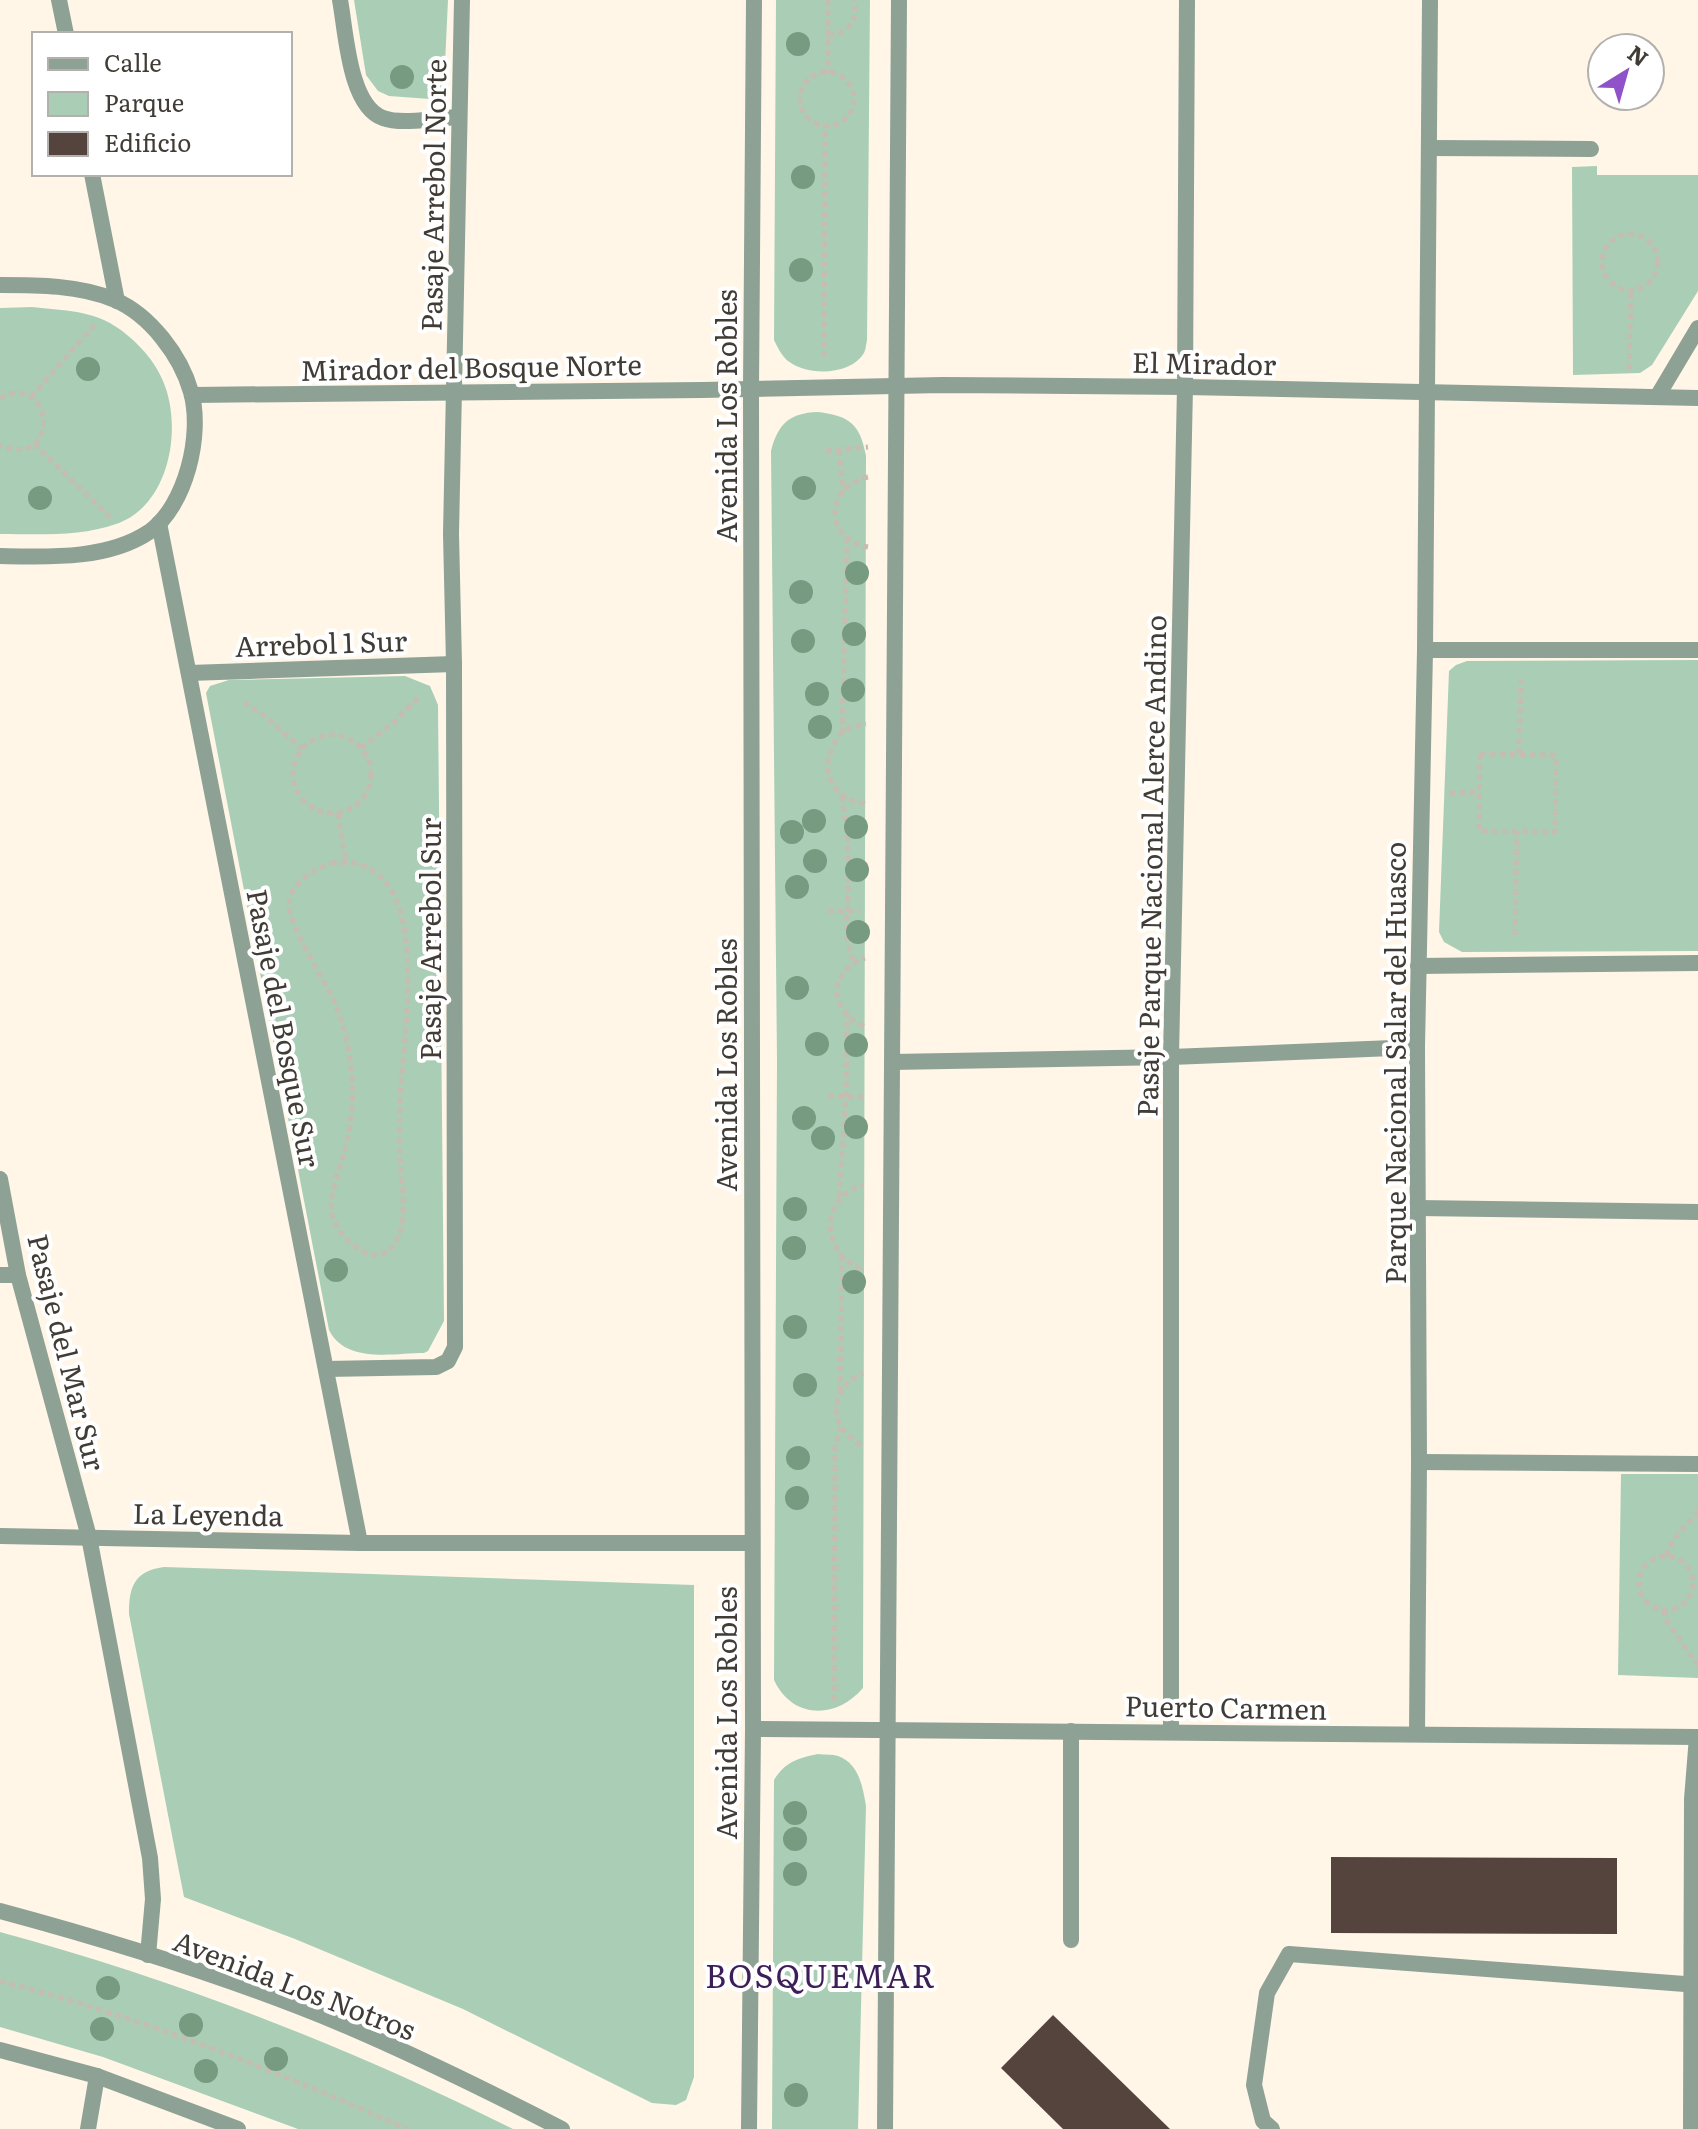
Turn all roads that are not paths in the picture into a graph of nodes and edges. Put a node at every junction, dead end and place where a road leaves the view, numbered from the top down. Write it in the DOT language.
graph roads {
  1 [pos="59,0"];
  2 [pos="340,0"];
  3 [pos="462,0"];
  4 [pos="754,0"];
  5 [pos="899,0"];
  6 [pos="1187,0"];
  7 [pos="1430,0"];
  8 [pos="66,32"];
  9 [pos="458,117"];
  10 [pos="1429,148"];
  11 [pos="1591,149"];
  12 [pos="92,176"];
  13 [pos="0,285"];
  14 [pos="117,301"];
  15 [pos="1698,328"];
  16 [pos="897,385"];
  17 [pos="1185,387"];
  18 [pos="751,389"];
  19 [pos="456,392"];
  20 [pos="1428,393"];
  21 [pos="192,395"];
  22 [pos="1657,397"];
  23 [pos="1698,398"];
  24 [pos="159,523"];
  25 [pos="0,556"];
  26 [pos="1425,650"];
  27 [pos="1698,650"];
  28 [pos="454,664"];
  29 [pos="189,673"];
  30 [pos="1698,963"];
  31 [pos="1418,966"];
  32 [pos="1417,1047"];
  33 [pos="1171,1057"];
  34 [pos="892,1062"];
  35 [pos="0,1179"];
  36 [pos="1418,1208"];
  37 [pos="1698,1212"];
  38 [pos="0,1275"];
  39 [pos="18,1275"];
  40 [pos="326,1369"];
  41 [pos="1419,1462"];
  42 [pos="1698,1464"];
  43 [pos="0,1536"];
  44 [pos="89,1537"];
  45 [pos="360,1543"];
  46 [pos="751,1543"];
  47 [pos="753,1729"];
  48 [pos="888,1730"];
  49 [pos="1071,1731"];
  50 [pos="1171,1732"];
  51 [pos="1417,1734"];
  52 [pos="1698,1737"];
  53 [pos="0,1911"];
  54 [pos="1071,1940"];
  55 [pos="148,1955"];
  56 [pos="1695,1985"];
  57 [pos="0,2050"];
  58 [pos="97,2076"];
  59 [pos="88,2129"];
  60 [pos="238,2129"];
  61 [pos="562,2129"];
  62 [pos="749,2129"];
  63 [pos="885,2129"];
  64 [pos="1272,2129"];
  65 [pos="1691,2129"];
  1 -- 8 [label="street"];
  2 -- 9 [label="street"];
  3 -- 9 [label="street, Pasaje Arrebol Norte"];
  4 -- 18 [label="street, Avenida Los Robles"];
  5 -- 16 [label="street"];
  6 -- 17 [label="street, Pasaje Parque Nacional Alerce Andino"];
  7 -- 10 [label="street, Parque Nacional Salar del Huasco"];
  9 -- 19 [label="street, Pasaje Arrebol Norte"];
  10 -- 11 [label="street"];
  10 -- 20 [label="street, Parque Nacional Salar del Huasco"];
  12 -- 14 [label="street"];
  13 -- 14 [label="street"];
  14 -- 21 [label="street"];
  15 -- 22 [label="street"];
  16 -- 17 [label="street, El Mirador"];
  16 -- 18 [label="street, El Mirador"];
  16 -- 34 [label="street"];
  17 -- 20 [label="street, El Mirador"];
  17 -- 33 [label="street, Pasaje Parque Nacional Alerce Andino"];
  18 -- 19 [label="street, Mirador del Bosque Norte"];
  18 -- 46 [label="street, Avenida Los Robles"];
  19 -- 21 [label="street, Mirador del Bosque Norte"];
  19 -- 28 [label="street, Pasaje Arrebol Sur"];
  20 -- 22 [label="street, El Mirador"];
  20 -- 26 [label="street, Parque Nacional Salar del Huasco"];
  21 -- 24 [label="street"];
  22 -- 23 [label="street, El Mirador"];
  24 -- 25 [label="street"];
  24 -- 29 [label="street, Pasaje del Bosque Sur"];
  26 -- 27 [label="street"];
  26 -- 31 [label="street, Parque Nacional Salar del Huasco"];
  28 -- 29 [label="street, Arrebol 1 Sur"];
  28 -- 40 [label="street, Pasaje Arrebol Sur"];
  29 -- 40 [label="street, Pasaje del Bosque Sur"];
  30 -- 31 [label="street"];
  31 -- 32 [label="street, Parque Nacional Salar del Huasco"];
  32 -- 33 [label="street"];
  32 -- 36 [label="street, Parque Nacional Salar del Huasco"];
  33 -- 34 [label="street"];
  33 -- 50 [label="street, Pasaje Parque Nacional Alerce Andino"];
  34 -- 48 [label="street"];
  35 -- 39 [label="street, Pasaje del Mar Sur"];
  36 -- 37 [label="street"];
  36 -- 41 [label="street, Parque Nacional Salar del Huasco"];
  38 -- 39 [label="street"];
  39 -- 44 [label="street, Pasaje del Mar Sur"];
  40 -- 45 [label="street, Pasaje del Bosque Sur"];
  41 -- 42 [label="street"];
  41 -- 51 [label="street, Parque Nacional Salar del Huasco"];
  43 -- 44 [label="street, La Leyenda"];
  44 -- 45 [label="street, La Leyenda"];
  44 -- 55 [label="street"];
  45 -- 46 [label="street, La Leyenda"];
  46 -- 47 [label="street, Avenida Los Robles"];
  47 -- 48 [label="street, Puerto Carmen"];
  47 -- 62 [label="street, Avenida Los Robles"];
  48 -- 49 [label="street, Puerto Carmen"];
  48 -- 63 [label="street"];
  49 -- 50 [label="street, Puerto Carmen"];
  49 -- 54 [label="street"];
  50 -- 51 [label="street, Puerto Carmen"];
  51 -- 52 [label="street, Puerto Carmen"];
  52 -- 56 [label="street"];
  53 -- 55 [label="street, Avenida Los Notros"];
  55 -- 61 [label="street, Avenida Los Notros"];
  56 -- 64 [label="street"];
  56 -- 65 [label="street"];
  57 -- 58 [label="street"];
  58 -- 59 [label="street"];
  58 -- 60 [label="street"];
}
